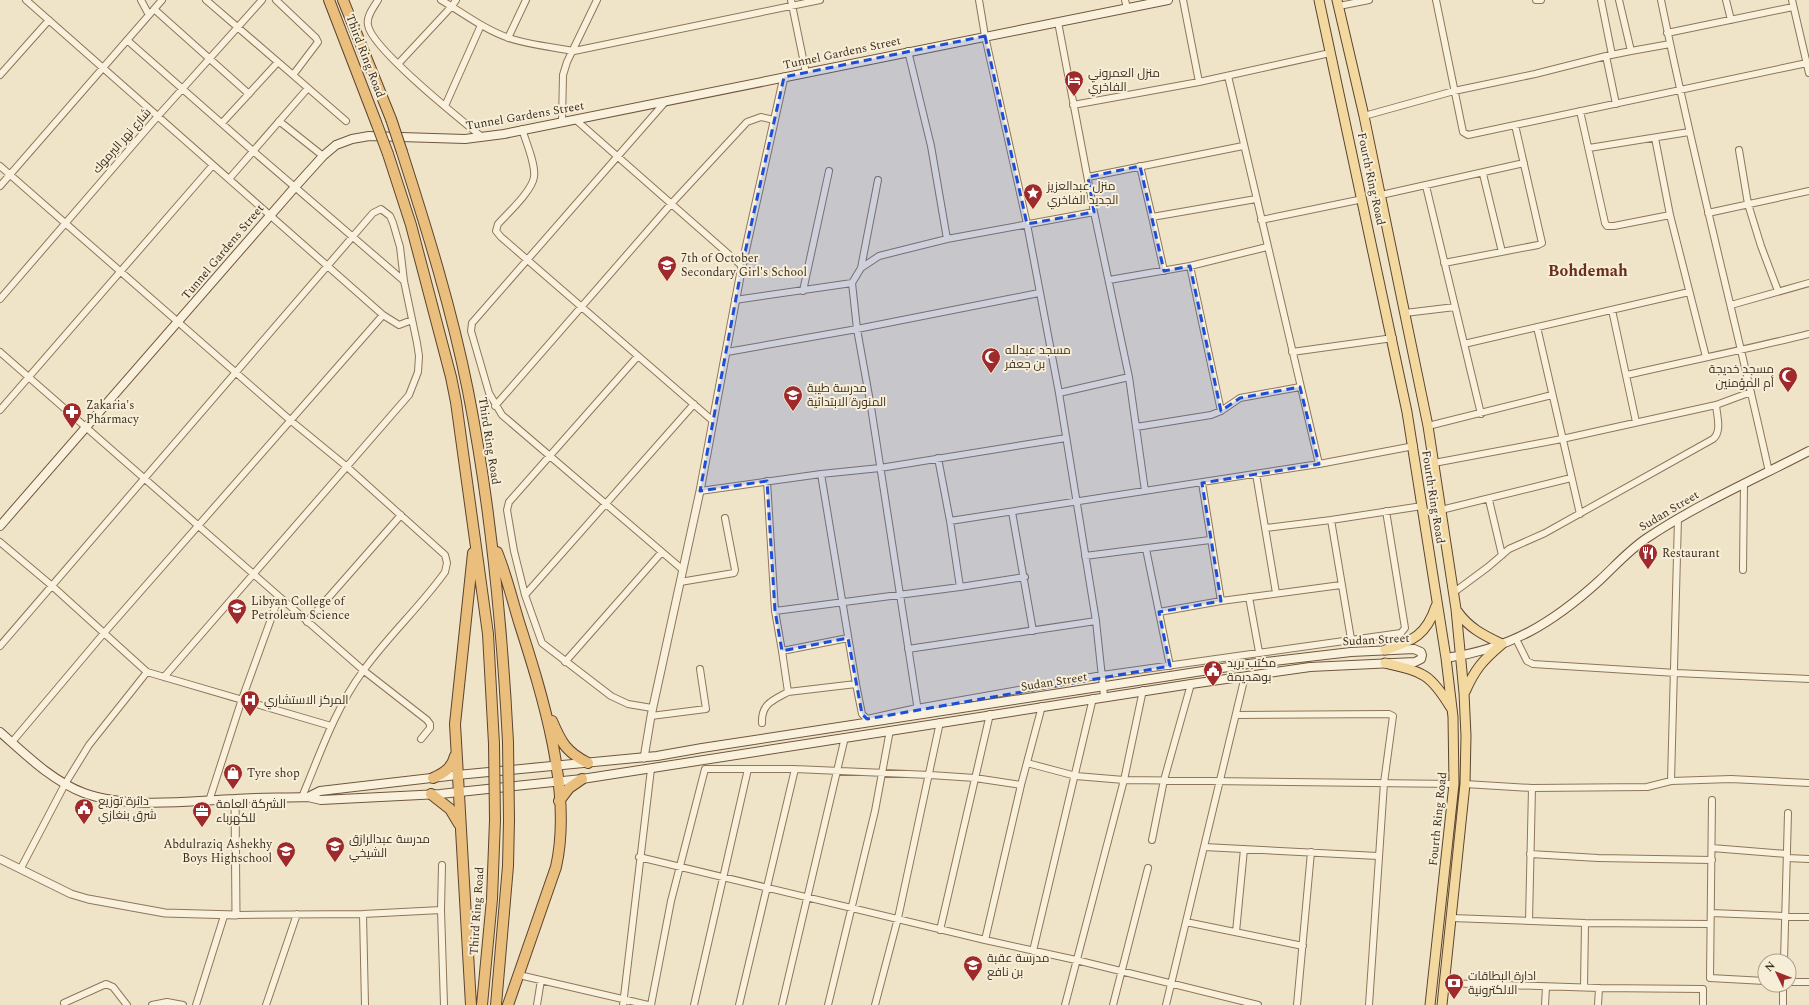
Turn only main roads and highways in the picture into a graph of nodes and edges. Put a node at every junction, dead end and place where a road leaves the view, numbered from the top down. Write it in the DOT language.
graph roads {
  1 [pos="329,0"];
  2 [pos="343,0"];
  3 [pos="1168,0"];
  4 [pos="1312,0"];
  5 [pos="1319,0"];
  6 [pos="1338,2"];
  7 [pos="1126,4"];
  8 [pos="1322,12"];
  9 [pos="1395,265"];
  10 [pos="1378,269"];
  11 [pos="1809,451"];
  12 [pos="0,526"];
  13 [pos="492,538"];
  14 [pos="474,539"];
  15 [pos="1437,602"];
  16 [pos="1456,609"];
  17 [pos="1502,644"];
  18 [pos="1385,650"];
  19 [pos="1460,656"];
  20 [pos="1446,658"];
  21 [pos="1385,663"];
  22 [pos="1464,693"];
  23 [pos="544,702"];
  24 [pos="1453,711"];
  25 [pos="0,732"];
  26 [pos="766,738"];
  27 [pos="456,748"];
  28 [pos="768,749"];
  29 [pos="588,763"];
  30 [pos="556,766"];
  31 [pos="457,775"];
  32 [pos="433,778"];
  33 [pos="582,779"];
  34 [pos="558,782"];
  35 [pos="459,792"];
  36 [pos="431,794"];
  37 [pos="305,797"];
  38 [pos="560,801"];
  39 [pos="460,826"];
  40 [pos="471,1005"];
  41 [pos="482,1005"];
  42 [pos="496,1005"];
  43 [pos="508,1005"];
  44 [pos="1430,1005"];
  45 [pos="1442,1005"];
  1 -- 14 [label="highway, Third Ring Road, bridge"];
  2 -- 13 [label="highway, Third Ring Road, bridge"];
  3 -- 7 [label="main road, Tunnel Gardens Street"];
  4 -- 8 [label="main road"];
  5 -- 8 [label="main road, Fourth Ring Road"];
  6 -- 9 [label="main road, Fourth Ring Road"];
  7 -- 12 [label="main road, Tunnel Gardens Street"];
  8 -- 10 [label="main road, Fourth Ring Road"];
  9 -- 10 [label="main road"];
  9 -- 16 [label="main road, Fourth Ring Road"];
  10 -- 15 [label="main road, Fourth Ring Road"];
  11 -- 17 [label="main road, Sudan Street"];
  13 -- 23 [label="highway"];
  13 -- 42 [label="highway, Third Ring Road, bridge"];
  14 -- 27 [label="highway"];
  14 -- 41 [label="highway, Third Ring Road, bridge"];
  15 -- 18 [label="main road"];
  15 -- 20 [label="main road, Fourth Ring Road"];
  16 -- 17 [label="main road"];
  16 -- 19 [label="main road, Fourth Ring Road"];
  17 -- 19 [label="main road, Sudan Street"];
  17 -- 22 [label="main road"];
  18 -- 21 [label="main road, Sudan Street"];
  18 -- 26 [label="main road, Sudan Street"];
  19 -- 20 [label="main road, Sudan Street"];
  19 -- 22 [label="main road, Fourth Ring Road"];
  20 -- 24 [label="main road, Fourth Ring Road"];
  21 -- 24 [label="main road"];
  21 -- 28 [label="main road, Sudan Street"];
  22 -- 45 [label="main road, Fourth Ring Road"];
  23 -- 29 [label="highway"];
  23 -- 30 [label="highway"];
  24 -- 44 [label="main road, Fourth Ring Road"];
  25 -- 37 [label="main road"];
  26 -- 28 [label="main road"];
  26 -- 29 [label="main road, Sudan Street"];
  27 -- 31 [label="highway"];
  27 -- 32 [label="highway"];
  28 -- 33 [label="main road, Sudan Street"];
  29 -- 30 [label="main road, Sudan Street"];
  30 -- 31 [label="main road, Sudan Street"];
  30 -- 34 [label="highway"];
  31 -- 32 [label="main road, Sudan Street"];
  31 -- 35 [label="highway"];
  32 -- 37 [label="main road, Sudan Street"];
  33 -- 34 [label="main road, Sudan Street"];
  33 -- 38 [label="highway"];
  34 -- 35 [label="main road, Sudan Street"];
  34 -- 38 [label="highway"];
  35 -- 36 [label="main road, Sudan Street"];
  35 -- 39 [label="highway"];
  36 -- 37 [label="main road, Sudan Street"];
  36 -- 39 [label="highway"];
  38 -- 43 [label="highway"];
  39 -- 40 [label="highway"];
}
